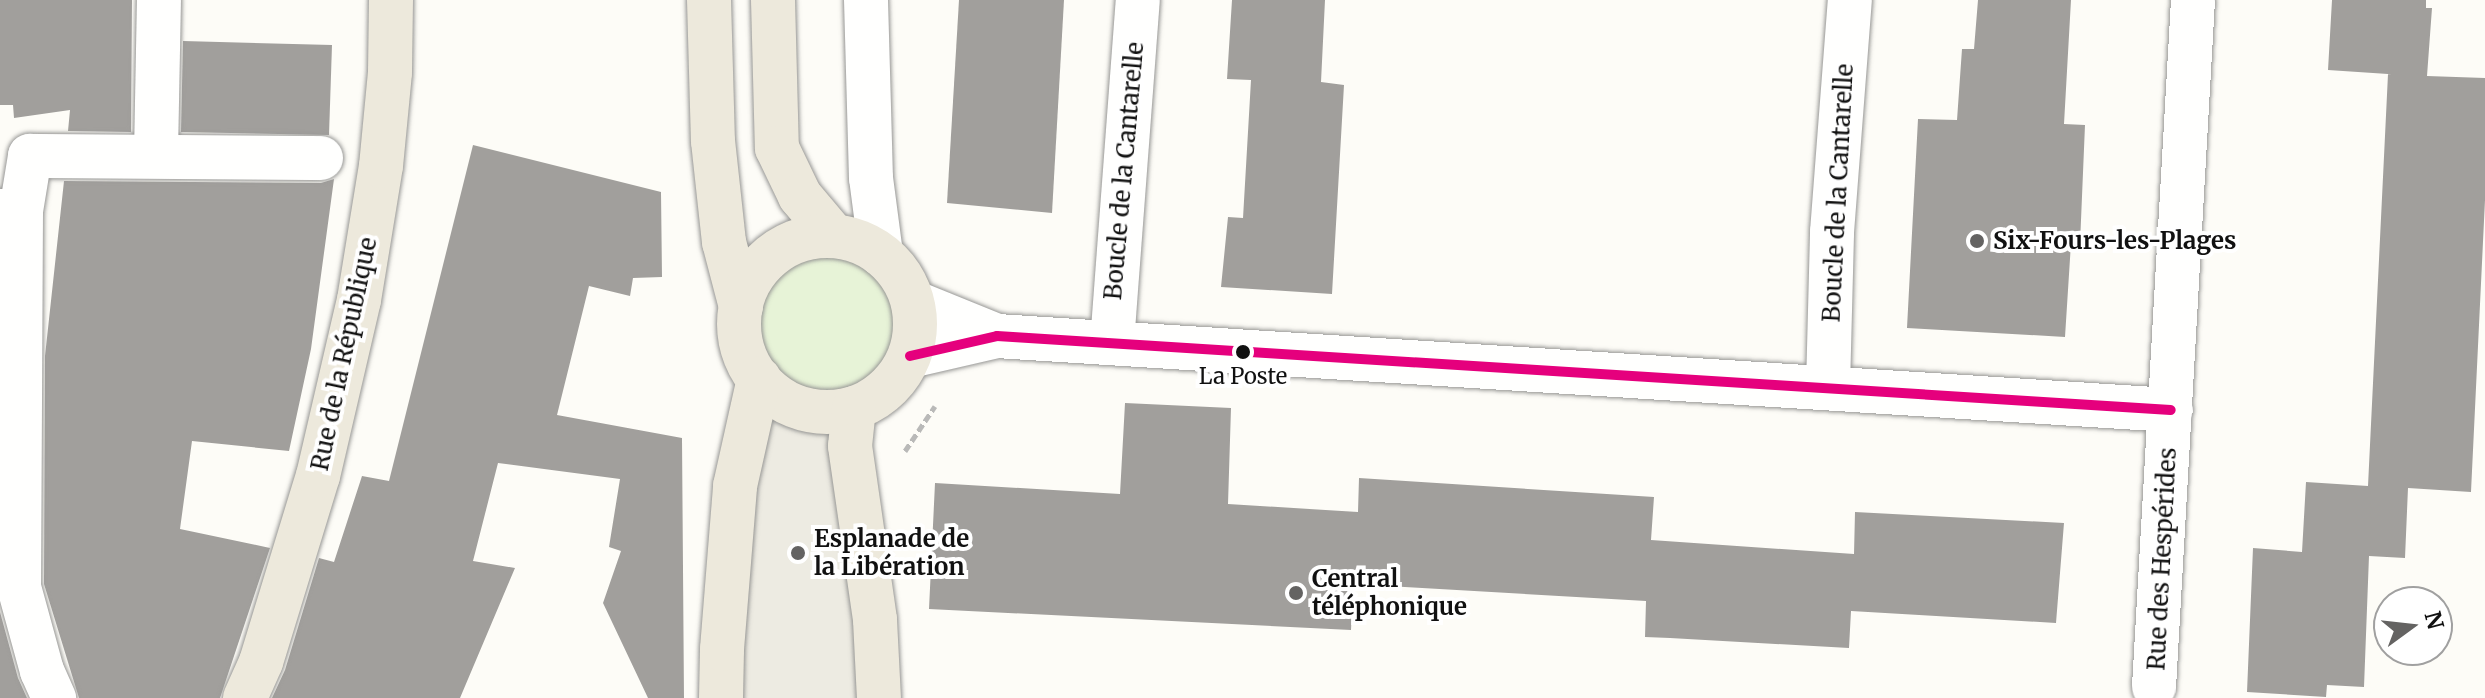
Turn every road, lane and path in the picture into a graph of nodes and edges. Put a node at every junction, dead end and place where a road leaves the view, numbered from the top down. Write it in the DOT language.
graph roads {
  1 [pos="159,0"];
  2 [pos="391,0"];
  3 [pos="709,0"];
  4 [pos="773,0"];
  5 [pos="866,0"];
  6 [pos="1138,0"];
  7 [pos="1850,0"];
  8 [pos="2193,0"];
  9 [pos="156,154"];
  10 [pos="321,158"];
  11 [pos="11,211"];
  12 [pos="833,235"];
  13 [pos="881,254"];
  14 [pos="913,302"];
  15 [pos="741,307"];
  16 [pos="997,336"];
  17 [pos="1112,343"];
  18 [pos="910,356"];
  19 [pos="9,358"];
  20 [pos="759,379"];
  21 [pos="1828,387"];
  22 [pos="938,402"];
  23 [pos="854,408"];
  24 [pos="2171,410"];
  25 [pos="902,457"];
  26 [pos="10,587"];
  27 [pos="2154,687"];
  28 [pos="54,698"];
  29 [pos="245,698"];
  30 [pos="721,698"];
  31 [pos="879,698"];
  1 -- 9 [label="street"];
  2 -- 29 [label="main road, Rue de la République"];
  3 -- 15 [label="main road"];
  4 -- 12 [label="main road"];
  5 -- 13 [label="street"];
  6 -- 17 [label="street, Boucle de la Cantarelle"];
  7 -- 21 [label="street, Boucle de la Cantarelle"];
  8 -- 24 [label="street, Rue des Hespérides"];
  9 -- 10 [label="street"];
  9 -- 11 [label="street"];
  11 -- 19 [label="street"];
  12 -- 13 [label="main road"];
  12 -- 15 [label="main road"];
  13 -- 14 [label="main road"];
  14 -- 16 [label="street"];
  14 -- 18 [label="main road"];
  15 -- 20 [label="main road"];
  16 -- 17 [label="street"];
  16 -- 18 [label="street"];
  17 -- 21 [label="street"];
  18 -- 23 [label="main road"];
  19 -- 26 [label="street"];
  20 -- 23 [label="main road"];
  20 -- 30 [label="main road"];
  21 -- 24 [label="street"];
  22 -- 25 [label="path"];
  23 -- 31 [label="main road"];
  24 -- 27 [label="street, Rue des Hespérides"];
  26 -- 28 [label="street"];
}
